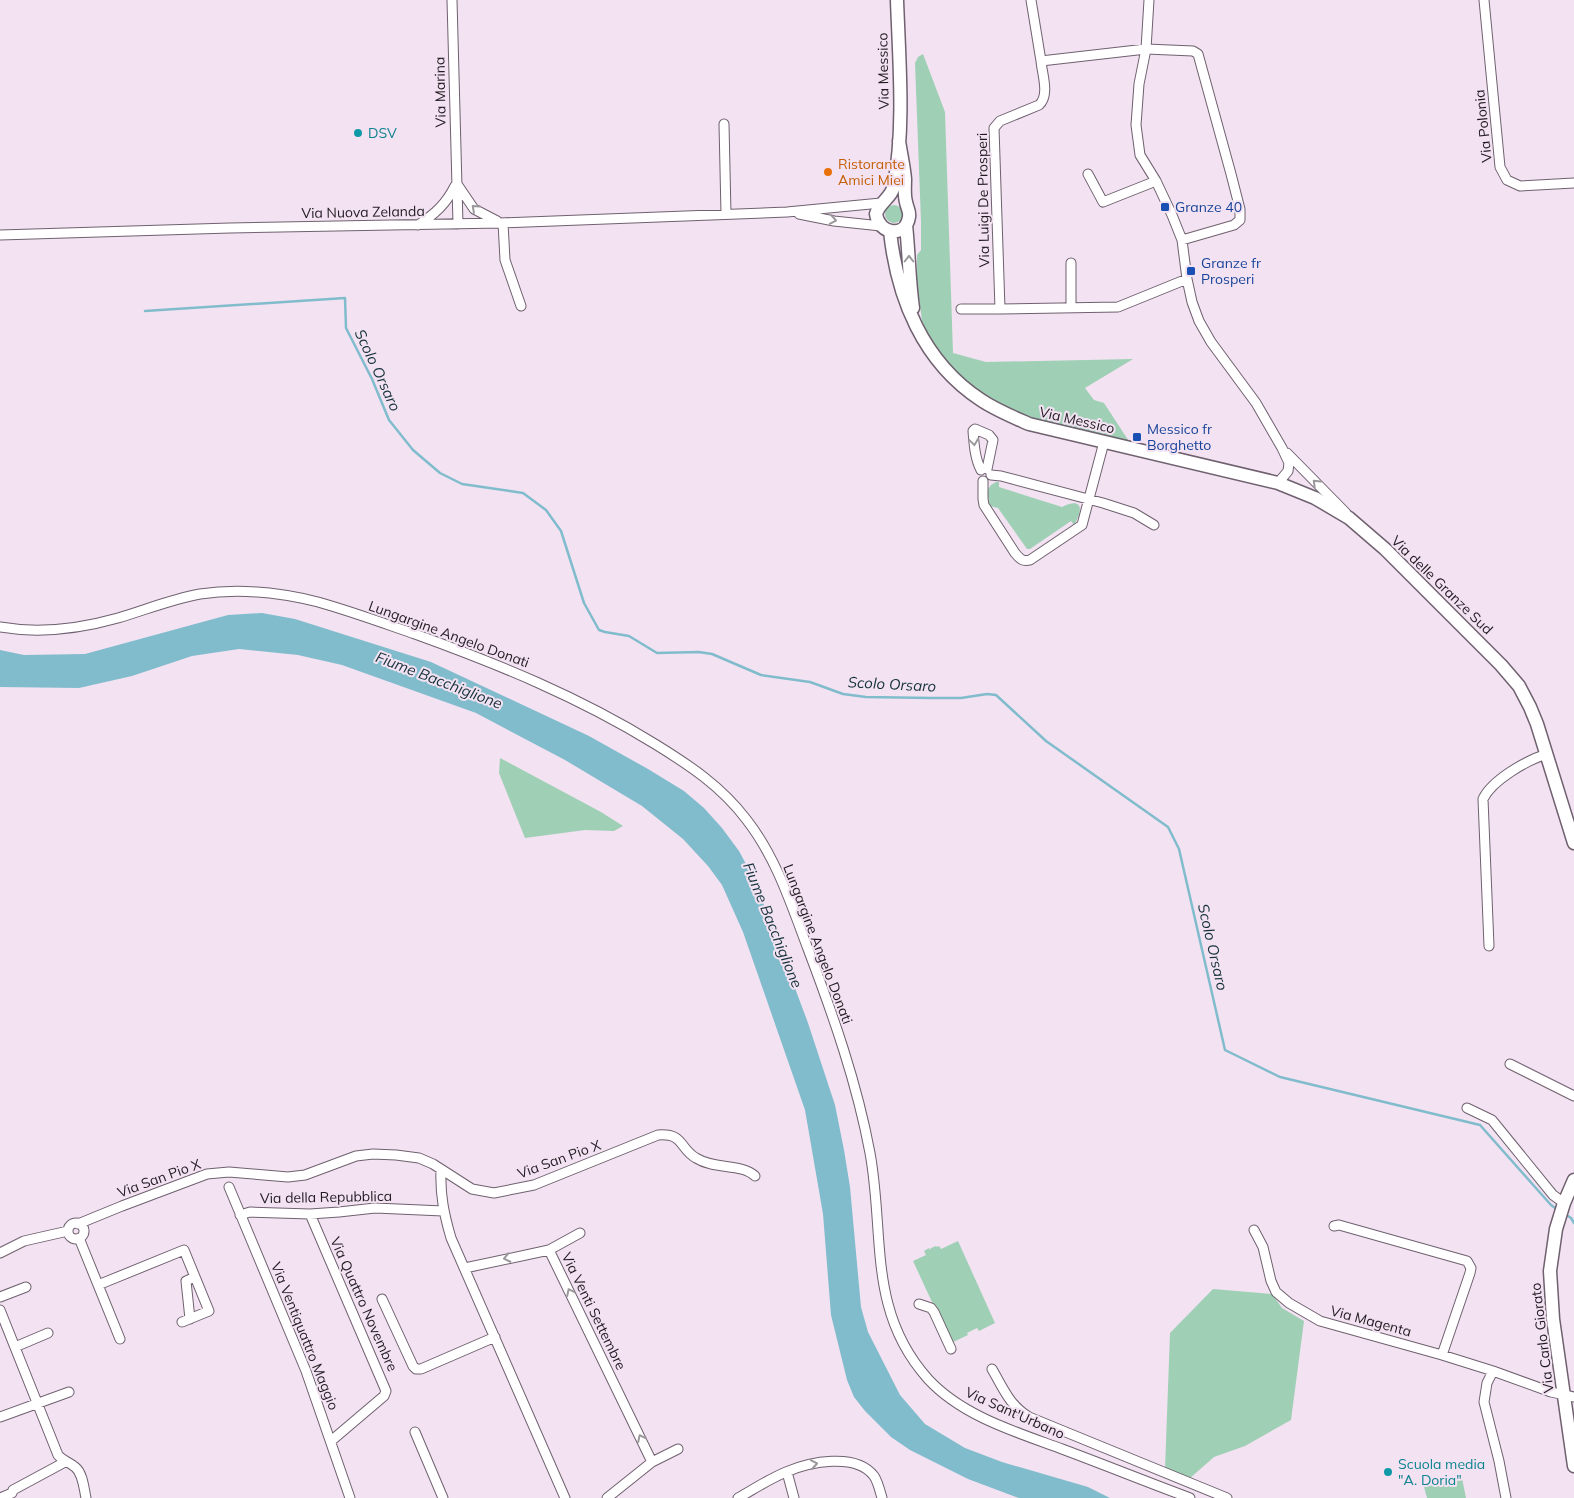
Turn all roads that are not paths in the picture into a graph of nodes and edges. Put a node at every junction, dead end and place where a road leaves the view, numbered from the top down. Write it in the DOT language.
graph roads {
  1 [pos="452,0"];
  2 [pos="897,0"];
  3 [pos="1031,0"];
  4 [pos="1149,0"];
  5 [pos="1484,0"];
  6 [pos="1146,49"];
  7 [pos="1041,61"];
  8 [pos="724,124"];
  9 [pos="899,141"];
  10 [pos="1088,174"];
  11 [pos="1156,181"];
  12 [pos="1574,183"];
  13 [pos="456,184"];
  14 [pos="884,201"];
  15 [pos="906,204"];
  16 [pos="856,206"];
  17 [pos="787,212"];
  18 [pos="726,214"];
  19 [pos="502,223"];
  20 [pos="458,224"];
  21 [pos="859,224"];
  22 [pos="418,225"];
  23 [pos="906,225"];
  24 [pos="885,228"];
  25 [pos="0,235"];
  26 [pos="1182,240"];
  27 [pos="1071,263"];
  28 [pos="1187,279"];
  29 [pos="521,306"];
  30 [pos="1071,308"];
  31 [pos="961,309"];
  32 [pos="1000,309"];
  33 [pos="915,325"];
  34 [pos="1104,442"];
  35 [pos="1282,448"];
  36 [pos="1278,483"];
  37 [pos="1089,498"];
  38 [pos="1349,518"];
  39 [pos="1154,525"];
  40 [pos="0,627"];
  41 [pos="1548,759"];
  42 [pos="1570,816"];
  43 [pos="1574,843"];
  44 [pos="1489,946"];
  45 [pos="1510,1064"];
  46 [pos="1574,1096"];
  47 [pos="1466,1108"];
  48 [pos="861,1113"];
  49 [pos="441,1170"];
  50 [pos="755,1176"];
  51 [pos="1574,1180"];
  52 [pos="229,1187"];
  53 [pos="1562,1208"];
  54 [pos="443,1211"];
  55 [pos="310,1214"];
  56 [pos="240,1215"];
  57 [pos="78,1224"];
  58 [pos="1334,1226"];
  59 [pos="1254,1230"];
  60 [pos="68,1231"];
  61 [pos="580,1233"];
  62 [pos="79,1238"];
  63 [pos="549,1250"];
  64 [pos="0,1253"];
  65 [pos="465,1268"];
  66 [pos="195,1277"];
  67 [pos="98,1285"];
  68 [pos="26,1286"];
  69 [pos="0,1297"];
  70 [pos="382,1299"];
  71 [pos="920,1304"];
  72 [pos="0,1310"];
  73 [pos="48,1333"];
  74 [pos="495,1337"];
  75 [pos="120,1339"];
  76 [pos="15,1347"];
  77 [pos="951,1349"];
  78 [pos="1442,1355"];
  79 [pos="992,1370"];
  80 [pos="1493,1371"];
  81 [pos="69,1392"];
  82 [pos="1569,1399"];
  83 [pos="37,1403"];
  84 [pos="0,1417"];
  85 [pos="415,1432"];
  86 [pos="331,1441"];
  87 [pos="678,1449"];
  88 [pos="65,1462"];
  89 [pos="652,1462"];
  90 [pos="1574,1466"];
  91 [pos="786,1472"];
  92 [pos="12,1496"];
  93 [pos="0,1498"];
  94 [pos="86,1498"];
  95 [pos="350,1498"];
  96 [pos="443,1498"];
  97 [pos="565,1498"];
  98 [pos="607,1498"];
  99 [pos="738,1498"];
  100 [pos="794,1498"];
  101 [pos="882,1498"];
  102 [pos="1190,1498"];
  103 [pos="1227,1498"];
  104 [pos="1506,1498"];
  1 -- 13 [label="street, Via Marina"];
  2 -- 9 [label="street, Via Messico"];
  3 -- 7 [label="street"];
  4 -- 6 [label="street, Via delle Granze Sud"];
  5 -- 12 [label="street, Via Polonia"];
  6 -- 7 [label="street"];
  6 -- 11 [label="street, Via delle Granze Sud"];
  6 -- 26 [label="street"];
  7 -- 32 [label="street, Via Luigi De Prosperi"];
  8 -- 18 [label="street"];
  9 -- 14 [label="street, Via Messico"];
  9 -- 15 [label="street, Via Messico"];
  10 -- 11 [label="street"];
  11 -- 26 [label="street, Via delle Granze Sud"];
  19 -- 13 [label="street, one-way"];
  13 -- 20 [label="street, Via Marina"];
  13 -- 22 [label="street"];
  14 -- 15 [label="street"];
  14 -- 16 [label="street, Via Nuova Zelanda"];
  14 -- 24 [label="street, Via Messico"];
  15 -- 23 [label="street, Via Messico"];
  16 -- 17 [label="street, Via Nuova Zelanda"];
  16 -- 21 [label="street"];
  17 -- 18 [label="street, Via Nuova Zelanda"];
  17 -- 21 [label="street, Via Nuova Zelanda, one-way"];
  18 -- 19 [label="street, Via Nuova Zelanda"];
  19 -- 20 [label="street, Via Nuova Zelanda"];
  19 -- 29 [label="street"];
  20 -- 22 [label="street, Via Nuova Zelanda"];
  21 -- 24 [label="street, Via Nuova Zelanda"];
  22 -- 25 [label="street, Via Nuova Zelanda"];
  23 -- 24 [label="street"];
  33 -- 23 [label="street, Via Messico, one-way"];
  24 -- 33 [label="street, Via Messico"];
  26 -- 28 [label="street, Via delle Granze Sud"];
  27 -- 30 [label="street"];
  28 -- 30 [label="street"];
  28 -- 35 [label="street, Via delle Granze Sud"];
  30 -- 32 [label="street"];
  31 -- 32 [label="street"];
  33 -- 34 [label="street, Via Messico"];
  34 -- 36 [label="street, Via Messico"];
  34 -- 37 [label="street"];
  35 -- 36 [label="street, Via delle Granze Sud"];
  38 -- 35 [label="street, Via delle Granze Sud, one-way"];
  36 -- 38 [label="street, Via Messico"];
  37 -- 37 [label="street"];
  37 -- 39 [label="street"];
  38 -- 41 [label="street, Via delle Granze Sud"];
  40 -- 48 [label="street, Lungargine Angelo Donati"];
  41 -- 42 [label="street, Via delle Granze Sud"];
  41 -- 44 [label="street"];
  42 -- 43 [label="street, Via delle Granze Sud"];
  45 -- 46 [label="street"];
  47 -- 53 [label="street"];
  48 -- 102 [label="street, Via Sant'Urbano"];
  49 -- 50 [label="street, Via San Pio X"];
  49 -- 54 [label="street"];
  49 -- 57 [label="street, Via San Pio X"];
  51 -- 53 [label="street, Via Carlo Giorato"];
  52 -- 56 [label="street, Via Ventiquattro Maggio"];
  53 -- 82 [label="street, Via Carlo Giorato"];
  54 -- 55 [label="street, Via della Repubblica"];
  54 -- 65 [label="street"];
  55 -- 56 [label="street, Via della Repubblica"];
  55 -- 86 [label="street, Via Quattro Novembre"];
  56 -- 86 [label="street, Via Ventiquattro Maggio"];
  57 -- 60 [label="street, Via San Pio X"];
  57 -- 62 [label="street"];
  58 -- 78 [label="street"];
  59 -- 78 [label="street, Via Magenta"];
  60 -- 62 [label="street"];
  60 -- 64 [label="street, Via San Pio X"];
  61 -- 63 [label="street"];
  62 -- 67 [label="street"];
  63 -- 65 [label="street, Via Venti Settembre, one-way"];
  89 -- 63 [label="street, Via Venti Settembre, one-way"];
  65 -- 74 [label="street"];
  66 -- 66 [label="street"];
  66 -- 67 [label="street"];
  67 -- 75 [label="street"];
  68 -- 69 [label="street"];
  70 -- 74 [label="street"];
  71 -- 77 [label="street"];
  72 -- 76 [label="street"];
  73 -- 76 [label="street"];
  74 -- 97 [label="street"];
  76 -- 83 [label="street"];
  78 -- 80 [label="street, Via Magenta"];
  79 -- 103 [label="street, Via Sant'Urbano"];
  80 -- 82 [label="street, Via Magenta"];
  80 -- 104 [label="street"];
  81 -- 83 [label="street"];
  82 -- 90 [label="street, Via Carlo Giorato"];
  83 -- 84 [label="street"];
  83 -- 88 [label="street"];
  85 -- 96 [label="street"];
  86 -- 95 [label="street, Via Ventiquattro Maggio"];
  87 -- 89 [label="street"];
  88 -- 92 [label="street"];
  88 -- 94 [label="street"];
  89 -- 98 [label="street"];
  91 -- 99 [label="street"];
  91 -- 100 [label="street"];
  91 -- 101 [label="street, one-way"];
  92 -- 93 [label="street"];
}
